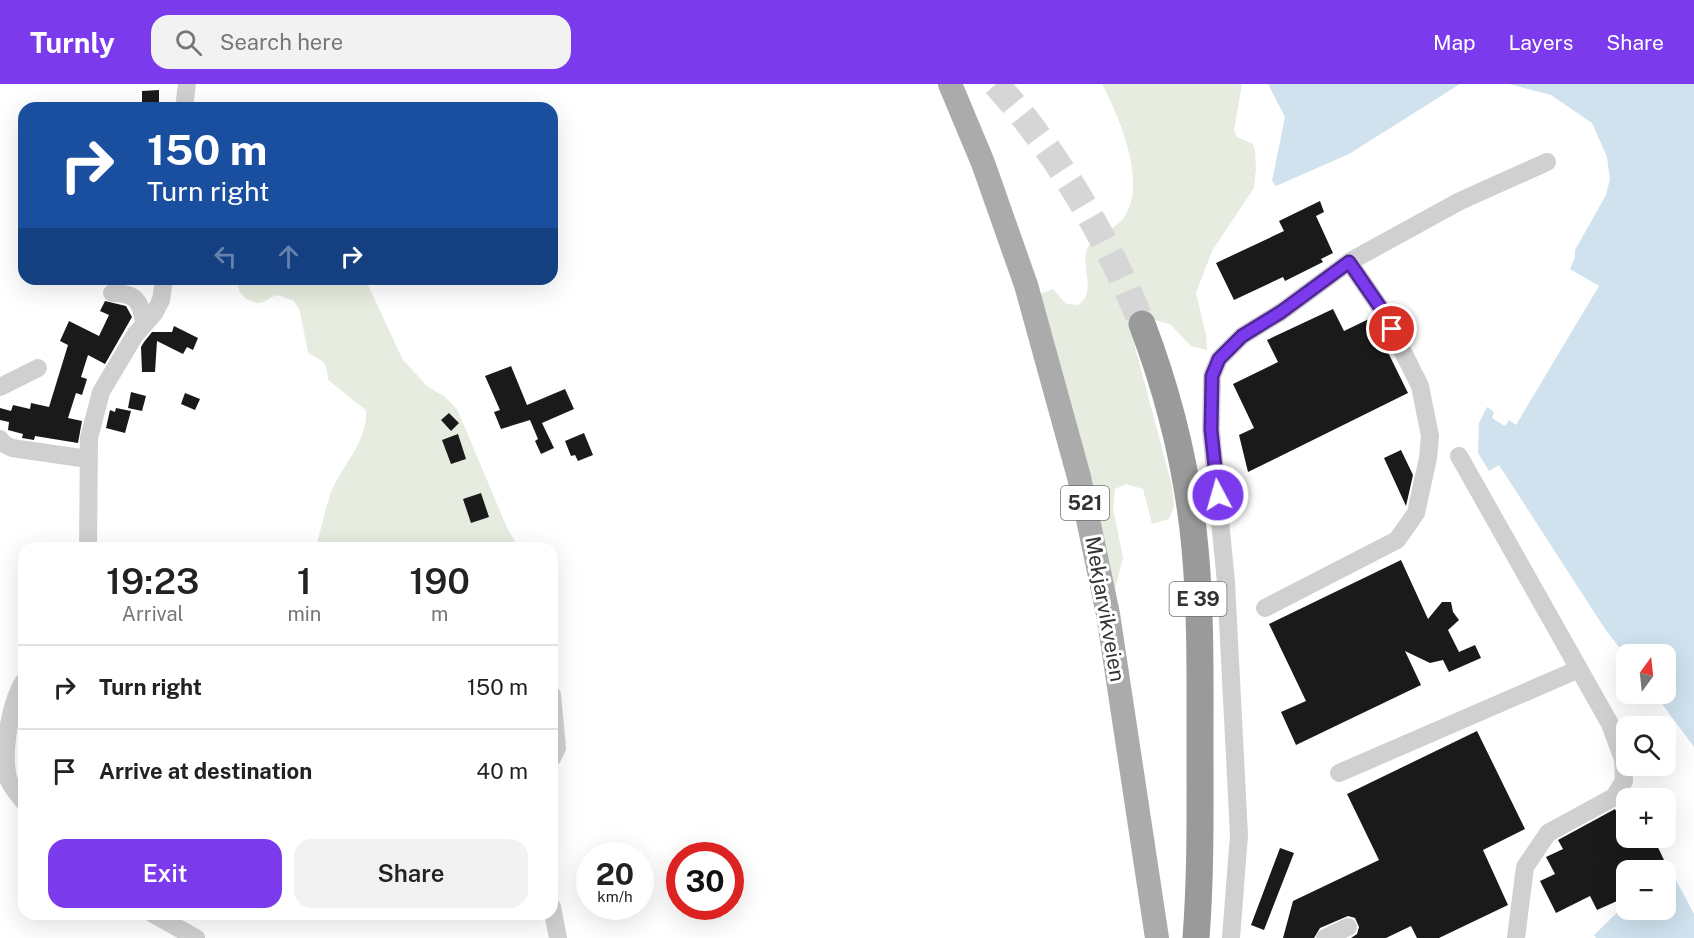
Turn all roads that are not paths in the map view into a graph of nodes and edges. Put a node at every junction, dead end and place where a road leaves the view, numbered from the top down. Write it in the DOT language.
graph roads {
  1 [pos="188,84"];
  2 [pos="950,84"];
  3 [pos="185,102"];
  4 [pos="1546,162"];
  5 [pos="1349,262"];
  6 [pos="163,285"];
  7 [pos="112,293"];
  8 [pos="144,323"];
  9 [pos="1142,324"];
  10 [pos="38,368"];
  11 [pos="0,387"];
  12 [pos="0,439"];
  13 [pos="1459,456"];
  14 [pos="88,459"];
  15 [pos="88,542"];
  16 [pos="1265,608"];
  17 [pos="1580,669"];
  18 [pos="18,697"];
  19 [pos="1339,773"];
  20 [pos="4,779"];
  21 [pos="18,795"];
  22 [pos="1200,881"];
  23 [pos="164,920"];
  24 [pos="555,920"];
  25 [pos="1348,927"];
  26 [pos="196,938"];
  27 [pos="558,938"];
  28 [pos="1157,938"];
  29 [pos="1196,938"];
  30 [pos="1206,938"];
  31 [pos="1231,938"];
  32 [pos="1325,938"];
  33 [pos="1516,938"];
  1 -- 3 [label="street"];
  2 -- 28 [label="main road, Mekjarvikveien / 521"];
  4 -- 5 [label="street"];
  5 -- 16 [label="street"];
  5 -- 31 [label="street"];
  6 -- 8 [label="street"];
  7 -- 8 [label="street"];
  8 -- 14 [label="street"];
  9 -- 22 [label="highway, E 39"];
  10 -- 11 [label="street"];
  12 -- 14 [label="street"];
  13 -- 17 [label="street"];
  14 -- 15 [label="street"];
  17 -- 19 [label="street"];
  17 -- 33 [label="street"];
  18 -- 20 [label="street"];
  20 -- 21 [label="street"];
  22 -- 29 [label="highway, E 39"];
  22 -- 30 [label="highway, E 39"];
  23 -- 26 [label="street"];
  24 -- 27 [label="street"];
  25 -- 32 [label="street"];
}
